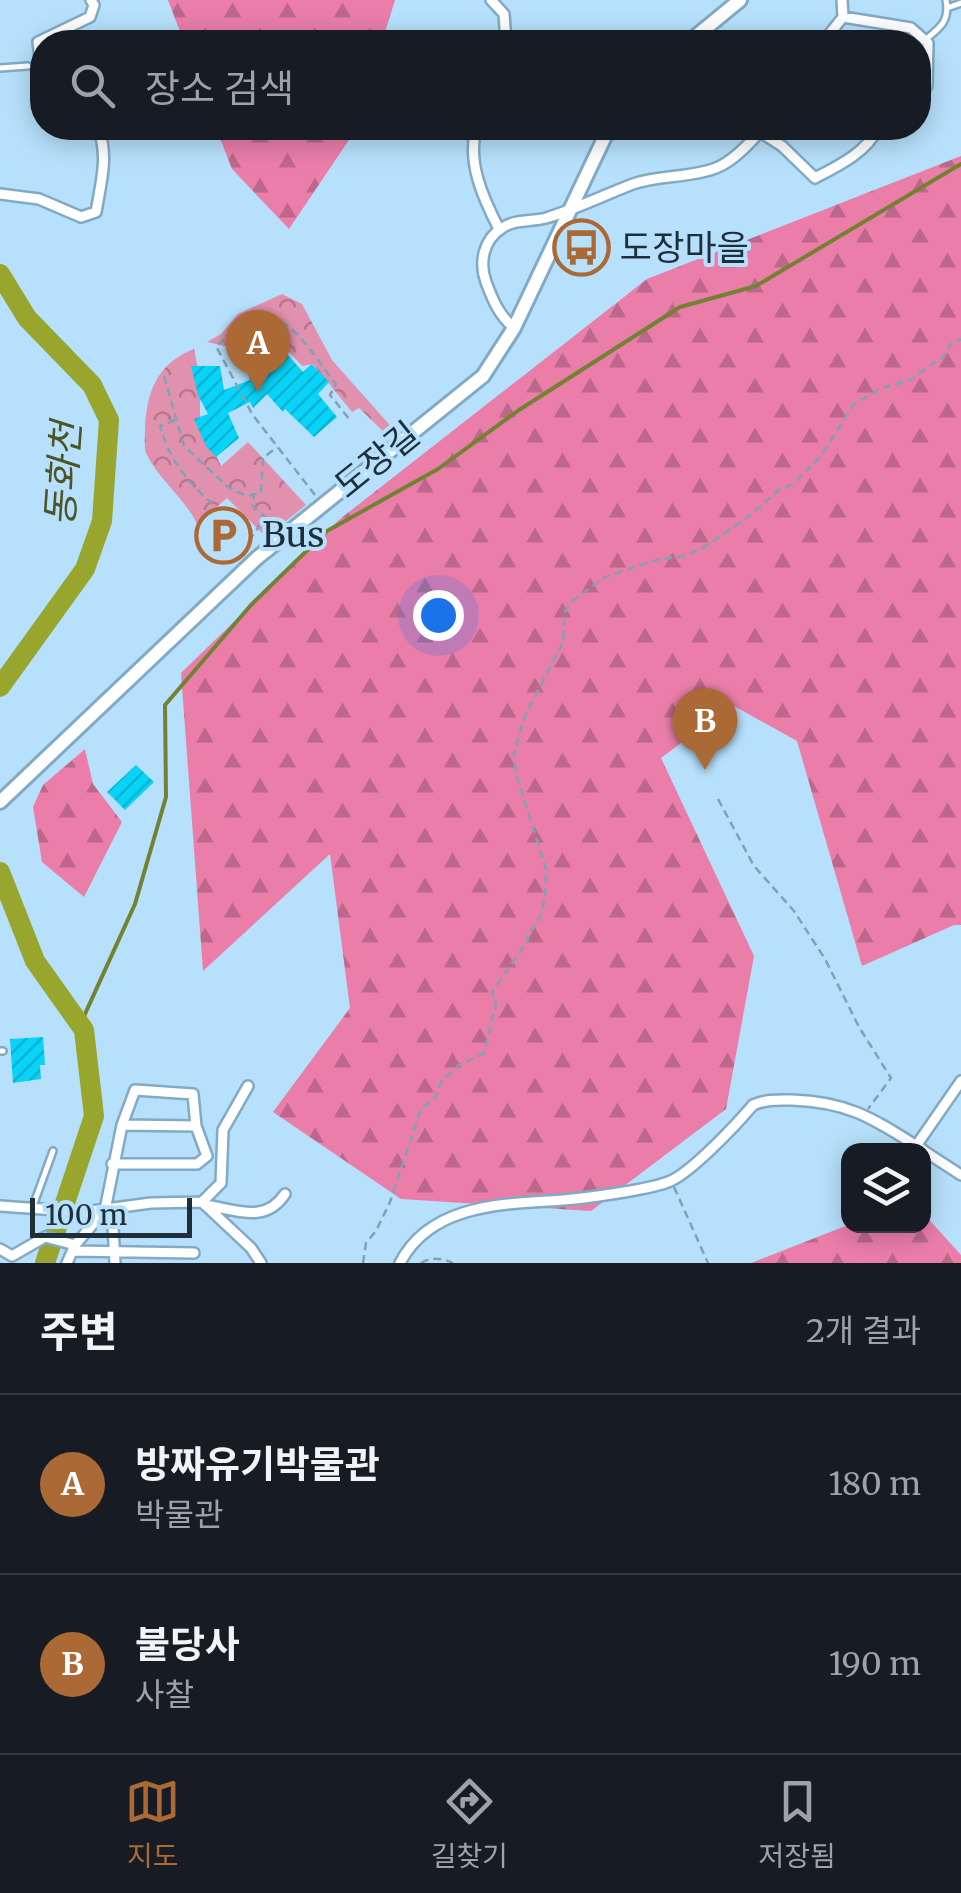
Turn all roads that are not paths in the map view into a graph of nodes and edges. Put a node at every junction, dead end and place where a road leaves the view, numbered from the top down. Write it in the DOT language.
graph roads {
  1 [pos="91,0"];
  2 [pos="491,0"];
  3 [pos="740,0"];
  4 [pos="842,0"];
  5 [pos="946,0"];
  6 [pos="961,3"];
  7 [pos="947,8"];
  8 [pos="843,17"];
  9 [pos="63,30"];
  10 [pos="505,30"];
  11 [pos="704,30"];
  12 [pos="832,30"];
  13 [pos="912,30"];
  14 [pos="931,35"];
  15 [pos="28,66"];
  16 [pos="0,68"];
  17 [pos="102,140"];
  18 [pos="472,140"];
  19 [pos="603,140"];
  20 [pos="751,140"];
  21 [pos="774,140"];
  22 [pos="870,140"];
  23 [pos="0,194"];
  24 [pos="567,211"];
  25 [pos="499,229"];
  26 [pos="514,328"];
  27 [pos="3,799"];
  28 [pos="961,1081"];
  29 [pos="248,1086"];
  30 [pos="122,1125"];
  31 [pos="196,1126"];
  32 [pos="912,1143"];
  33 [pos="925,1143"];
  34 [pos="53,1151"];
  35 [pos="931,1156"];
  36 [pos="112,1164"];
  37 [pos="961,1175"];
  38 [pos="286,1194"];
  39 [pos="204,1204"];
  40 [pos="0,1206"];
  41 [pos="36,1209"];
  42 [pos="108,1210"];
  43 [pos="74,1248"];
  44 [pos="0,1249"];
  45 [pos="20,1251"];
  46 [pos="194,1252"];
  47 [pos="115,1258"];
  48 [pos="151,1258"];
  49 [pos="18,1263"];
  50 [pos="67,1263"];
  51 [pos="262,1263"];
  52 [pos="400,1263"];
  1 -- 9 [label="street"];
  2 -- 10 [label="street"];
  3 -- 11 [label="street"];
  4 -- 8 [label="street"];
  5 -- 7 [label="lane"];
  6 -- 7 [label="lane"];
  7 -- 14 [label="lane"];
  8 -- 12 [label="street"];
  8 -- 13 [label="street"];
  15 -- 16 [label="lane"];
  17 -- 23 [label="street"];
  18 -- 25 [label="street"];
  19 -- 24 [label="street, 도장길"];
  20 -- 24 [label="street"];
  21 -- 22 [label="street"];
  24 -- 25 [label="street"];
  24 -- 26 [label="street, 도장길"];
  25 -- 26 [label="street"];
  26 -- 27 [label="street, 도장길"];
  28 -- 33 [label="street"];
  29 -- 39 [label="street"];
  30 -- 31 [label="street"];
  30 -- 31 [label="street"];
  30 -- 36 [label="street"];
  31 -- 36 [label="street"];
  32 -- 52 [label="street"];
  34 -- 41 [label="lane"];
  35 -- 37 [label="street"];
  36 -- 42 [label="street"];
  38 -- 39 [label="street"];
  39 -- 42 [label="street"];
  39 -- 51 [label="street"];
  40 -- 41 [label="street"];
  41 -- 42 [label="street"];
  42 -- 43 [label="street"];
  42 -- 47 [label="street"];
  43 -- 45 [label="street"];
  43 -- 47 [label="street"];
  43 -- 50 [label="street"];
  44 -- 45 [label="street"];
  45 -- 49 [label="street"];
  46 -- 48 [label="street"];
  47 -- 48 [label="street"];
}
